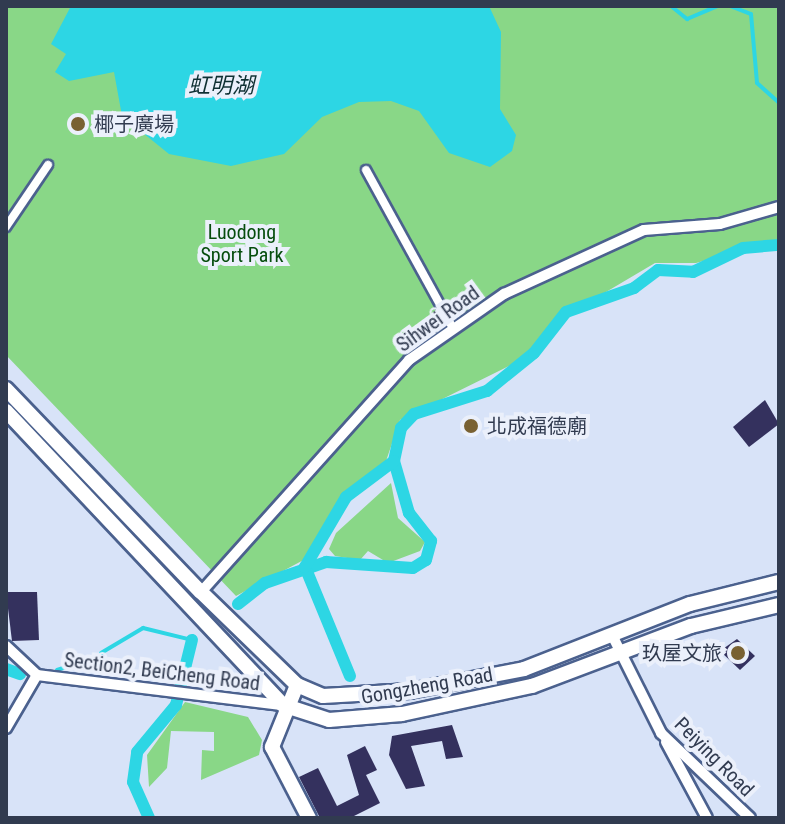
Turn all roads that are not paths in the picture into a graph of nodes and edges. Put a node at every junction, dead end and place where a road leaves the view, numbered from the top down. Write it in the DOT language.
graph roads {
  1 [pos="48,165"];
  2 [pos="366,170"];
  3 [pos="779,207"];
  4 [pos="6,227"];
  5 [pos="453,328"];
  6 [pos="6,389"];
  7 [pos="6,411"];
  8 [pos="779,582"];
  9 [pos="201,592"];
  10 [pos="188,604"];
  11 [pos="779,605"];
  12 [pos="612,635"];
  13 [pos="6,646"];
  14 [pos="622,652"];
  15 [pos="37,675"];
  16 [pos="297,685"];
  17 [pos="283,705"];
  18 [pos="6,728"];
  19 [pos="661,733"];
  20 [pos="309,818"];
  21 [pos="707,818"];
  22 [pos="750,818"];
  1 -- 4 [label="street"];
  2 -- 5 [label="street"];
  3 -- 5 [label="street, Sihwei Road"];
  5 -- 9 [label="street, Sihwei Road"];
  6 -- 9 [label="street, Gongzheng Road"];
  7 -- 10 [label="street, Gongzheng Road"];
  8 -- 12 [label="street, Gongzheng Road"];
  9 -- 10 [label="street"];
  9 -- 16 [label="street, Gongzheng Road"];
  10 -- 17 [label="street, Gongzheng Road"];
  11 -- 14 [label="street, Gongzheng Road"];
  12 -- 14 [label="street, Peiying Road"];
  12 -- 16 [label="street, Gongzheng Road"];
  13 -- 15 [label="street"];
  14 -- 17 [label="street, Gongzheng Road"];
  14 -- 19 [label="street, Peiying Road"];
  15 -- 17 [label="street, Section2, BeiCheng Road"];
  15 -- 18 [label="street"];
  16 -- 17 [label="street"];
  17 -- 20 [label="street"];
  19 -- 21 [label="street"];
  19 -- 22 [label="street, Peiying Road"];
}
